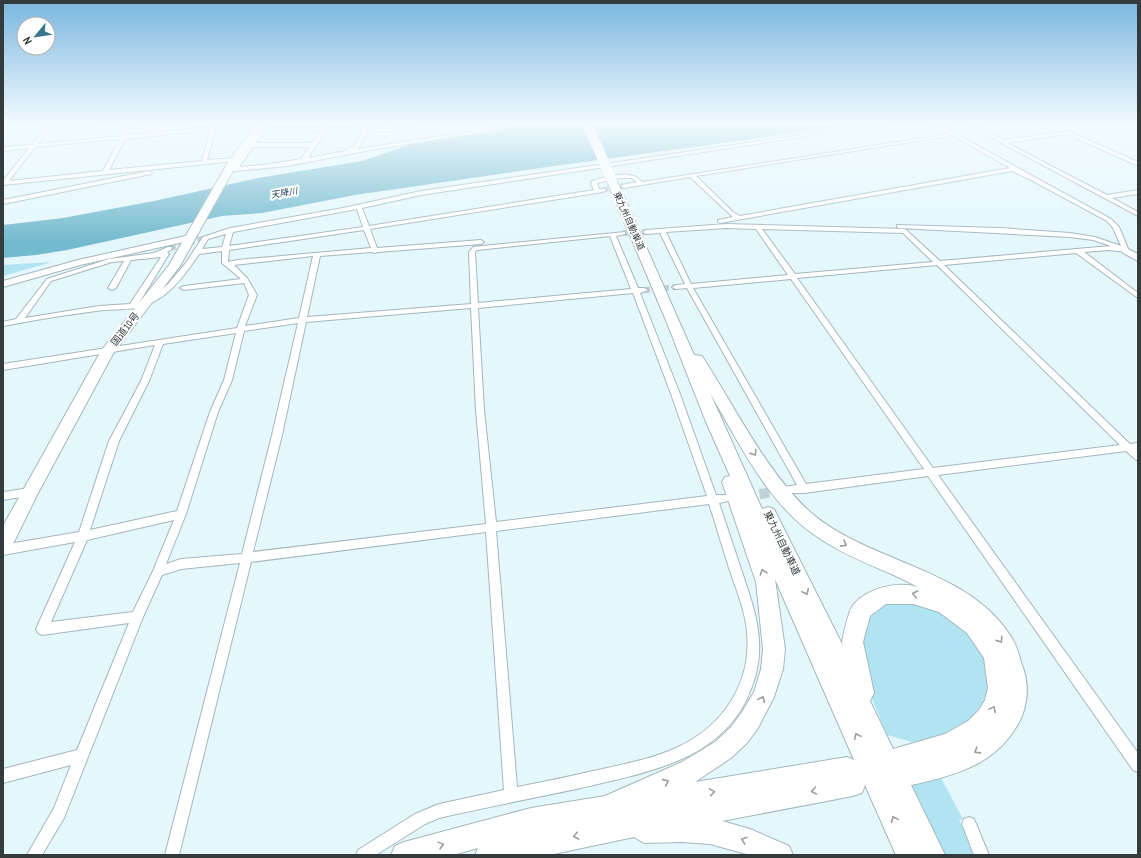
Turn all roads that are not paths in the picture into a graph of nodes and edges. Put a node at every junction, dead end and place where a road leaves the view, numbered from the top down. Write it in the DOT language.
graph roads {
  1 [pos="19,163"];
  2 [pos="110,163"];
  3 [pos="194,163"];
  4 [pos="213,163"];
  5 [pos="233,163"];
  6 [pos="236,163"];
  7 [pos="283,163"];
  8 [pos="604,163"];
  9 [pos="633,163"];
  10 [pos="773,163"];
  11 [pos="1005,163"];
  12 [pos="1042,163"];
  13 [pos="230,170"];
  14 [pos="105,172"];
  15 [pos="692,176"];
  16 [pos="1032,178"];
  17 [pos="4,182"];
  18 [pos="640,184"];
  19 [pos="624,186"];
  20 [pos="1138,192"];
  21 [pos="1107,197"];
  22 [pos="386,199"];
  23 [pos="3,202"];
  24 [pos="359,207"];
  25 [pos="1138,214"];
  26 [pos="739,218"];
  27 [pos="720,222"];
  28 [pos="236,225"];
  29 [pos="255,226"];
  30 [pos="757,226"];
  31 [pos="367,228"];
  32 [pos="230,230"];
  33 [pos="662,231"];
  34 [pos="619,232"];
  35 [pos="192,234"];
  36 [pos="170,248"];
  37 [pos="225,248"];
  38 [pos="1138,248"];
  39 [pos="375,251"];
  40 [pos="1078,251"];
  41 [pos="1126,251"];
  42 [pos="198,252"];
  43 [pos="317,254"];
  44 [pos="156,255"];
  45 [pos="111,258"];
  46 [pos="129,258"];
  47 [pos="1138,258"];
  48 [pos="939,264"];
  49 [pos="228,265"];
  50 [pos="652,273"];
  51 [pos="792,276"];
  52 [pos="246,281"];
  53 [pos="3,284"];
  54 [pos="689,286"];
  55 [pos="676,287"];
  56 [pos="112,288"];
  57 [pos="184,288"];
  58 [pos="640,290"];
  59 [pos="1138,296"];
  60 [pos="139,305"];
  61 [pos="474,306"];
  62 [pos="672,318"];
  63 [pos="301,320"];
  64 [pos="19,321"];
  65 [pos="3,324"];
  66 [pos="240,330"];
  67 [pos="160,343"];
  68 [pos="108,351"];
  69 [pos="4,369"];
  70 [pos="714,422"];
  71 [pos="1138,446"];
  72 [pos="1128,447"];
  73 [pos="1138,457"];
  74 [pos="932,472"];
  75 [pos="804,489"];
  76 [pos="787,490"];
  77 [pos="30,492"];
  78 [pos="3,496"];
  79 [pos="719,499"];
  80 [pos="181,514"];
  81 [pos="491,527"];
  82 [pos="83,536"];
  83 [pos="3,544"];
  84 [pos="3,550"];
  85 [pos="245,558"];
  86 [pos="158,571"];
  87 [pos="137,617"];
  88 [pos="83,755"];
  89 [pos="1138,766"];
  90 [pos="878,771"];
  91 [pos="3,776"];
  92 [pos="511,796"];
  93 [pos="608,819"];
  94 [pos="969,824"];
  95 [pos="923,851"];
  96 [pos="34,855"];
  97 [pos="172,855"];
  98 [pos="362,855"];
  99 [pos="404,855"];
  100 [pos="488,855"];
  101 [pos="780,855"];
  102 [pos="982,855"];
  1 -- 17 [label="street"];
  2 -- 14 [label="street"];
  3 -- 14 [label="street"];
  4 -- 23 [label="street"];
  5 -- 13 [label="highway, 国道10号"];
  6 -- 13 [label="street"];
  7 -- 13 [label="street"];
  8 -- 50 [label="highway, 東九州自動車道, bridge"];
  9 -- 22 [label="street"];
  10 -- 15 [label="street"];
  11 -- 16 [label="street"];
  12 -- 21 [label="street"];
  13 -- 35 [label="highway, 国道10号"];
  14 -- 17 [label="street"];
  15 -- 18 [label="street"];
  15 -- 26 [label="street"];
  16 -- 26 [label="street"];
  16 -- 41 [label="street"];
  18 -- 19 [label="street"];
  18 -- 31 [label="street"];
  20 -- 21 [label="street"];
  21 -- 25 [label="street"];
  22 -- 24 [label="street"];
  22 -- 28 [label="street"];
  24 -- 29 [label="street"];
  24 -- 31 [label="street"];
  26 -- 27 [label="street"];
  27 -- 33 [label="street"];
  27 -- 41 [label="street"];
  28 -- 29 [label="street"];
  28 -- 35 [label="street"];
  29 -- 32 [label="street"];
  30 -- 33 [label="street"];
  30 -- 48 [label="street"];
  30 -- 51 [label="street"];
  31 -- 37 [label="street"];
  31 -- 39 [label="street"];
  32 -- 37 [label="street"];
  32 -- 42 [label="street"];
  33 -- 54 [label="street"];
  34 -- 39 [label="street"];
  34 -- 58 [label="street"];
  34 -- 61 [label="street"];
  35 -- 45 [label="street"];
  35 -- 60 [label="highway, 国道10号"];
  36 -- 44 [label="street"];
  37 -- 42 [label="street"];
  37 -- 49 [label="street"];
  38 -- 41 [label="street"];
  39 -- 43 [label="street"];
  40 -- 41 [label="street"];
  40 -- 48 [label="street"];
  40 -- 59 [label="street"];
  41 -- 47 [label="street"];
  42 -- 60 [label="street"];
  43 -- 49 [label="street"];
  43 -- 63 [label="street"];
  44 -- 46 [label="street"];
  44 -- 60 [label="street"];
  45 -- 46 [label="street"];
  45 -- 53 [label="street"];
  45 -- 64 [label="street"];
  46 -- 56 [label="street"];
  48 -- 51 [label="street"];
  48 -- 72 [label="street"];
  49 -- 52 [label="street"];
  50 -- 62 [label="highway, 東九州自動車道"];
  50 -- 90 [label="highway, one-way"];
  51 -- 54 [label="street"];
  51 -- 74 [label="street"];
  52 -- 57 [label="street"];
  52 -- 66 [label="street"];
  54 -- 55 [label="street"];
  54 -- 75 [label="street"];
  58 -- 61 [label="street"];
  58 -- 79 [label="street"];
  60 -- 64 [label="street"];
  60 -- 68 [label="highway, 国道10号"];
  61 -- 63 [label="street"];
  61 -- 81 [label="street"];
  62 -- 70 [label="highway, 東九州自動車道"];
  62 -- 90 [label="highway, 東九州自動車道, one-way"];
  63 -- 66 [label="street"];
  63 -- 85 [label="street"];
  64 -- 65 [label="street"];
  66 -- 67 [label="street"];
  66 -- 80 [label="street"];
  67 -- 68 [label="street"];
  67 -- 82 [label="street"];
  68 -- 69 [label="street"];
  68 -- 77 [label="highway, 国道10号"];
  90 -- 70 [label="highway, 東九州自動車道, one-way"];
  93 -- 70 [label="highway, one-way"];
  71 -- 72 [label="street"];
  72 -- 73 [label="street"];
  72 -- 74 [label="street"];
  74 -- 75 [label="street"];
  74 -- 89 [label="street"];
  75 -- 76 [label="street"];
  77 -- 78 [label="street"];
  77 -- 83 [label="highway, 国道10号"];
  79 -- 81 [label="street"];
  79 -- 92 [label="street"];
  80 -- 82 [label="street"];
  80 -- 86 [label="street"];
  81 -- 85 [label="street"];
  81 -- 92 [label="street"];
  82 -- 84 [label="street"];
  82 -- 87 [label="street"];
  85 -- 86 [label="street"];
  85 -- 97 [label="street"];
  86 -- 87 [label="street"];
  87 -- 88 [label="street"];
  88 -- 91 [label="street"];
  88 -- 96 [label="street"];
  90 -- 93 [label="highway"];
  90 -- 95 [label="highway"];
  90 -- 95 [label="highway, one-way"];
  92 -- 98 [label="street"];
  99 -- 93 [label="highway, one-way"];
  93 -- 100 [label="highway, one-way"];
  101 -- 93 [label="highway, one-way"];
  94 -- 102 [label="street"];
}
